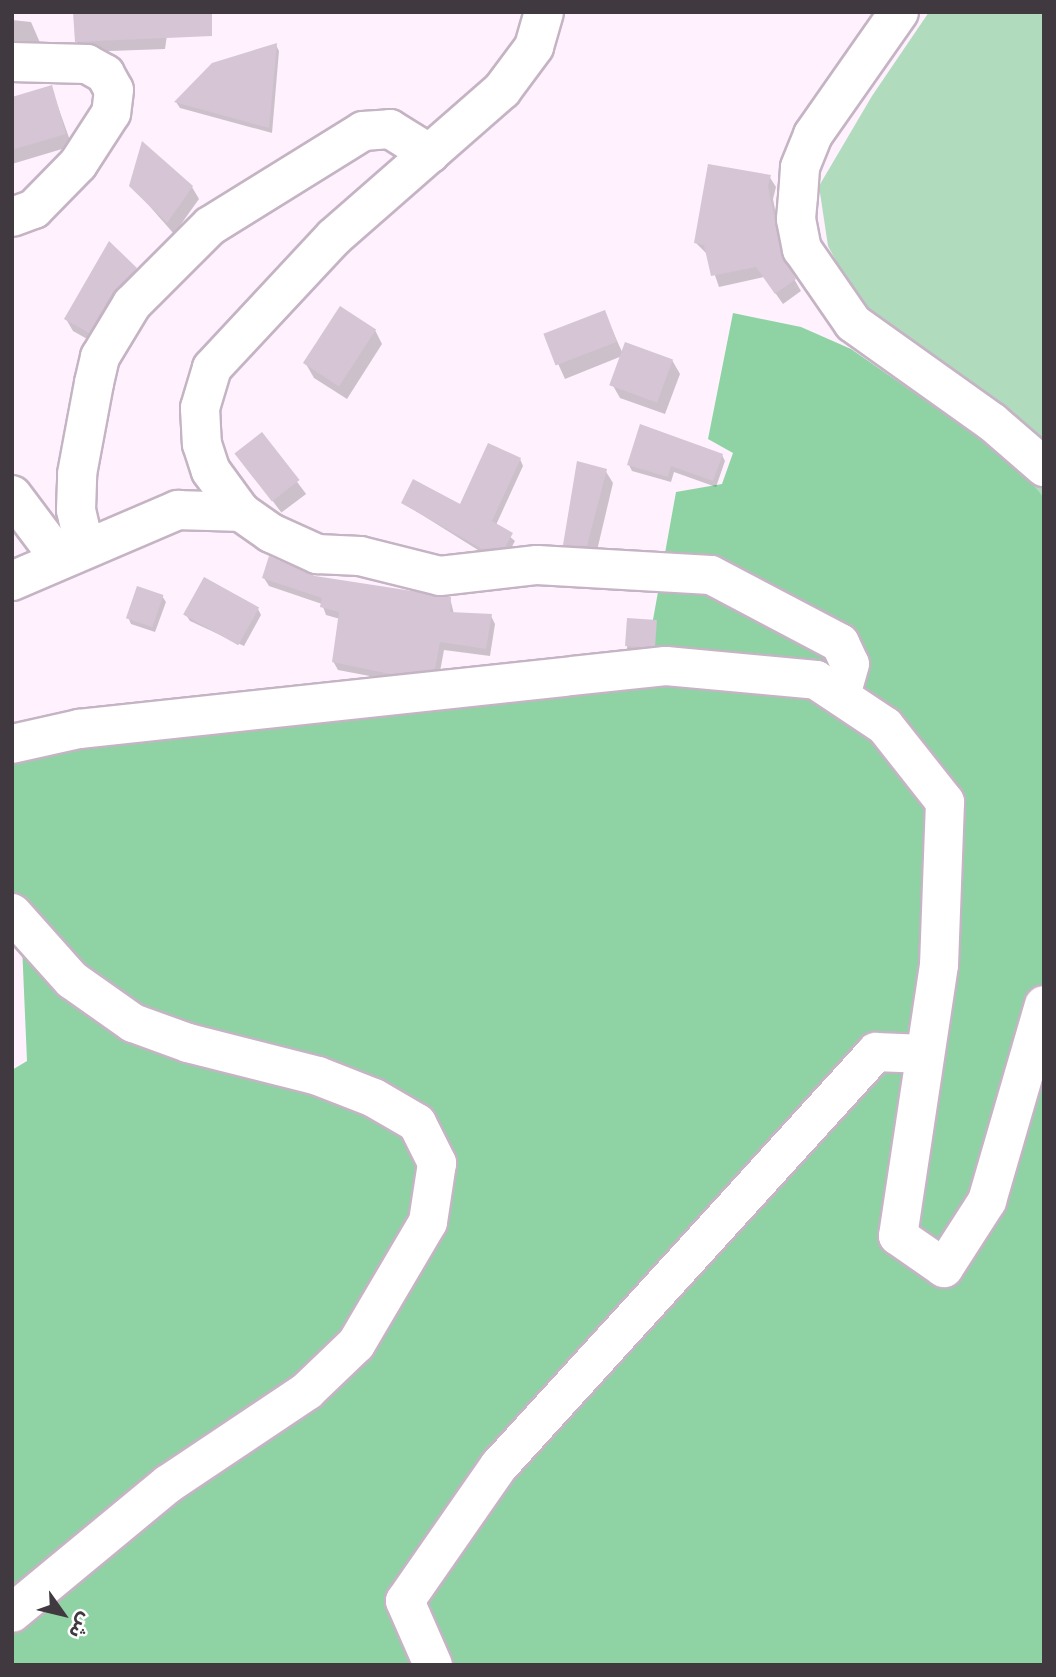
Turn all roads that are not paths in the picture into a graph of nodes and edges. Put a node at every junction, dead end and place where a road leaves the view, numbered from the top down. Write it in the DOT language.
graph roads {
  1 [pos="544,12"];
  2 [pos="900,12"];
  3 [pos="12,62"];
  4 [pos="430,154"];
  5 [pos="12,217"];
  6 [pos="1044,467"];
  7 [pos="12,495"];
  8 [pos="241,512"];
  9 [pos="73,554"];
  10 [pos="12,581"];
  11 [pos="841,696"];
  12 [pos="23,736"];
  13 [pos="20,930"];
  14 [pos="1044,1005"];
  15 [pos="925,1054"];
  16 [pos="12,1613"];
  17 [pos="433,1665"];
  1 -- 4 [label="street"];
  2 -- 6 [label="street"];
  3 -- 5 [label="street"];
  4 -- 8 [label="street"];
  4 -- 9 [label="street"];
  7 -- 9 [label="street"];
  8 -- 9 [label="street"];
  8 -- 11 [label="street"];
  9 -- 10 [label="street"];
  11 -- 12 [label="street"];
  11 -- 15 [label="street"];
  13 -- 16 [label="street"];
  14 -- 15 [label="street"];
  15 -- 17 [label="street"];
}
